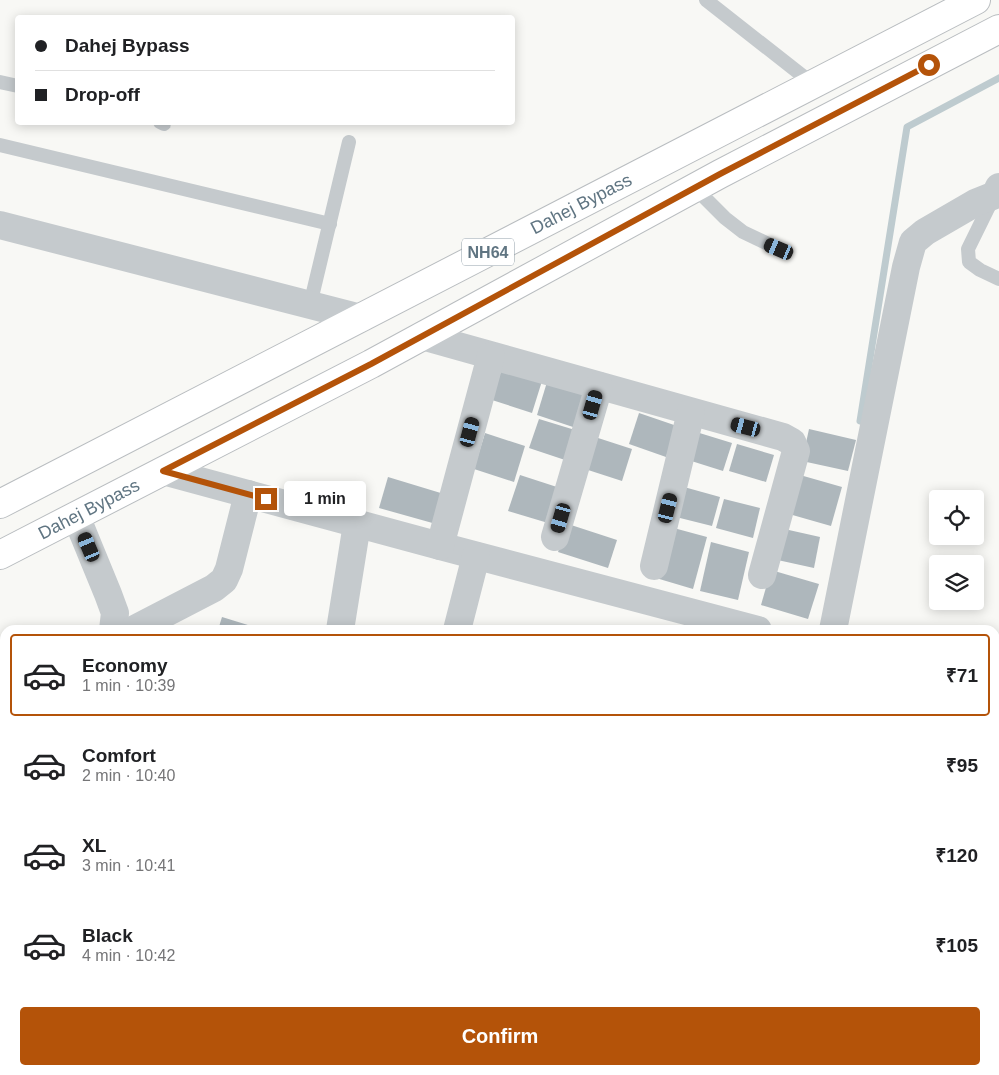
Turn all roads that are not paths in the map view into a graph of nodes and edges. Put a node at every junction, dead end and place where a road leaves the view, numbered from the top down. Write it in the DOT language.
graph roads {
  1 [pos="706,0"];
  2 [pos="976,0"];
  3 [pos="999,29"];
  4 [pos="0,82"];
  5 [pos="813,84"];
  6 [pos="15,85"];
  7 [pos="349,142"];
  8 [pos="0,144"];
  9 [pos="695,188"];
  10 [pos="997,191"];
  11 [pos="330,224"];
  12 [pos="0,225"];
  13 [pos="779,249"];
  14 [pos="999,279"];
  15 [pos="310,305"];
  16 [pos="361,318"];
  17 [pos="422,336"];
  18 [pos="491,356"];
  19 [pos="599,386"];
  20 [pos="691,412"];
  21 [pos="163,471"];
  22 [pos="248,494"];
  23 [pos="0,504"];
  24 [pos="76,516"];
  25 [pos="356,524"];
  26 [pos="556,537"];
  27 [pos="440,546"];
  28 [pos="0,554"];
  29 [pos="476,556"];
  30 [pos="654,566"];
  31 [pos="762,575"];
  32 [pos="692,622"];
  33 [pos="113,625"];
  34 [pos="143,625"];
  35 [pos="341,625"];
  36 [pos="458,625"];
  37 [pos="717,625"];
  38 [pos="834,625"];
  1 -- 5 [label="lane"];
  2 -- 5 [label="highway, Dahej Bypass / NH64"];
  3 -- 9 [label="highway, Dahej Bypass / NH64"];
  4 -- 6 [label="lane"];
  5 -- 16 [label="highway, Dahej Bypass / NH64"];
  7 -- 11 [label="lane"];
  8 -- 11 [label="lane"];
  9 -- 13 [label="lane"];
  9 -- 17 [label="highway, Dahej Bypass / NH64"];
  10 -- 14 [label="lane"];
  10 -- 38 [label="street"];
  11 -- 15 [label="lane"];
  12 -- 15 [label="street"];
  15 -- 16 [label="street"];
  16 -- 23 [label="highway, Dahej Bypass / NH64"];
  17 -- 18 [label="street"];
  17 -- 21 [label="highway, Dahej Bypass / NH64"];
  18 -- 19 [label="street"];
  18 -- 27 [label="street"];
  19 -- 20 [label="street"];
  19 -- 26 [label="street"];
  20 -- 30 [label="street"];
  20 -- 31 [label="street"];
  21 -- 22 [label="street"];
  21 -- 24 [label="highway, Dahej Bypass / NH64"];
  22 -- 25 [label="street"];
  22 -- 34 [label="street"];
  24 -- 28 [label="highway, Dahej Bypass / NH64"];
  24 -- 33 [label="street"];
  25 -- 27 [label="street"];
  25 -- 35 [label="street"];
  27 -- 29 [label="street"];
  29 -- 32 [label="street"];
  29 -- 36 [label="street"];
  32 -- 37 [label="street"];
}
